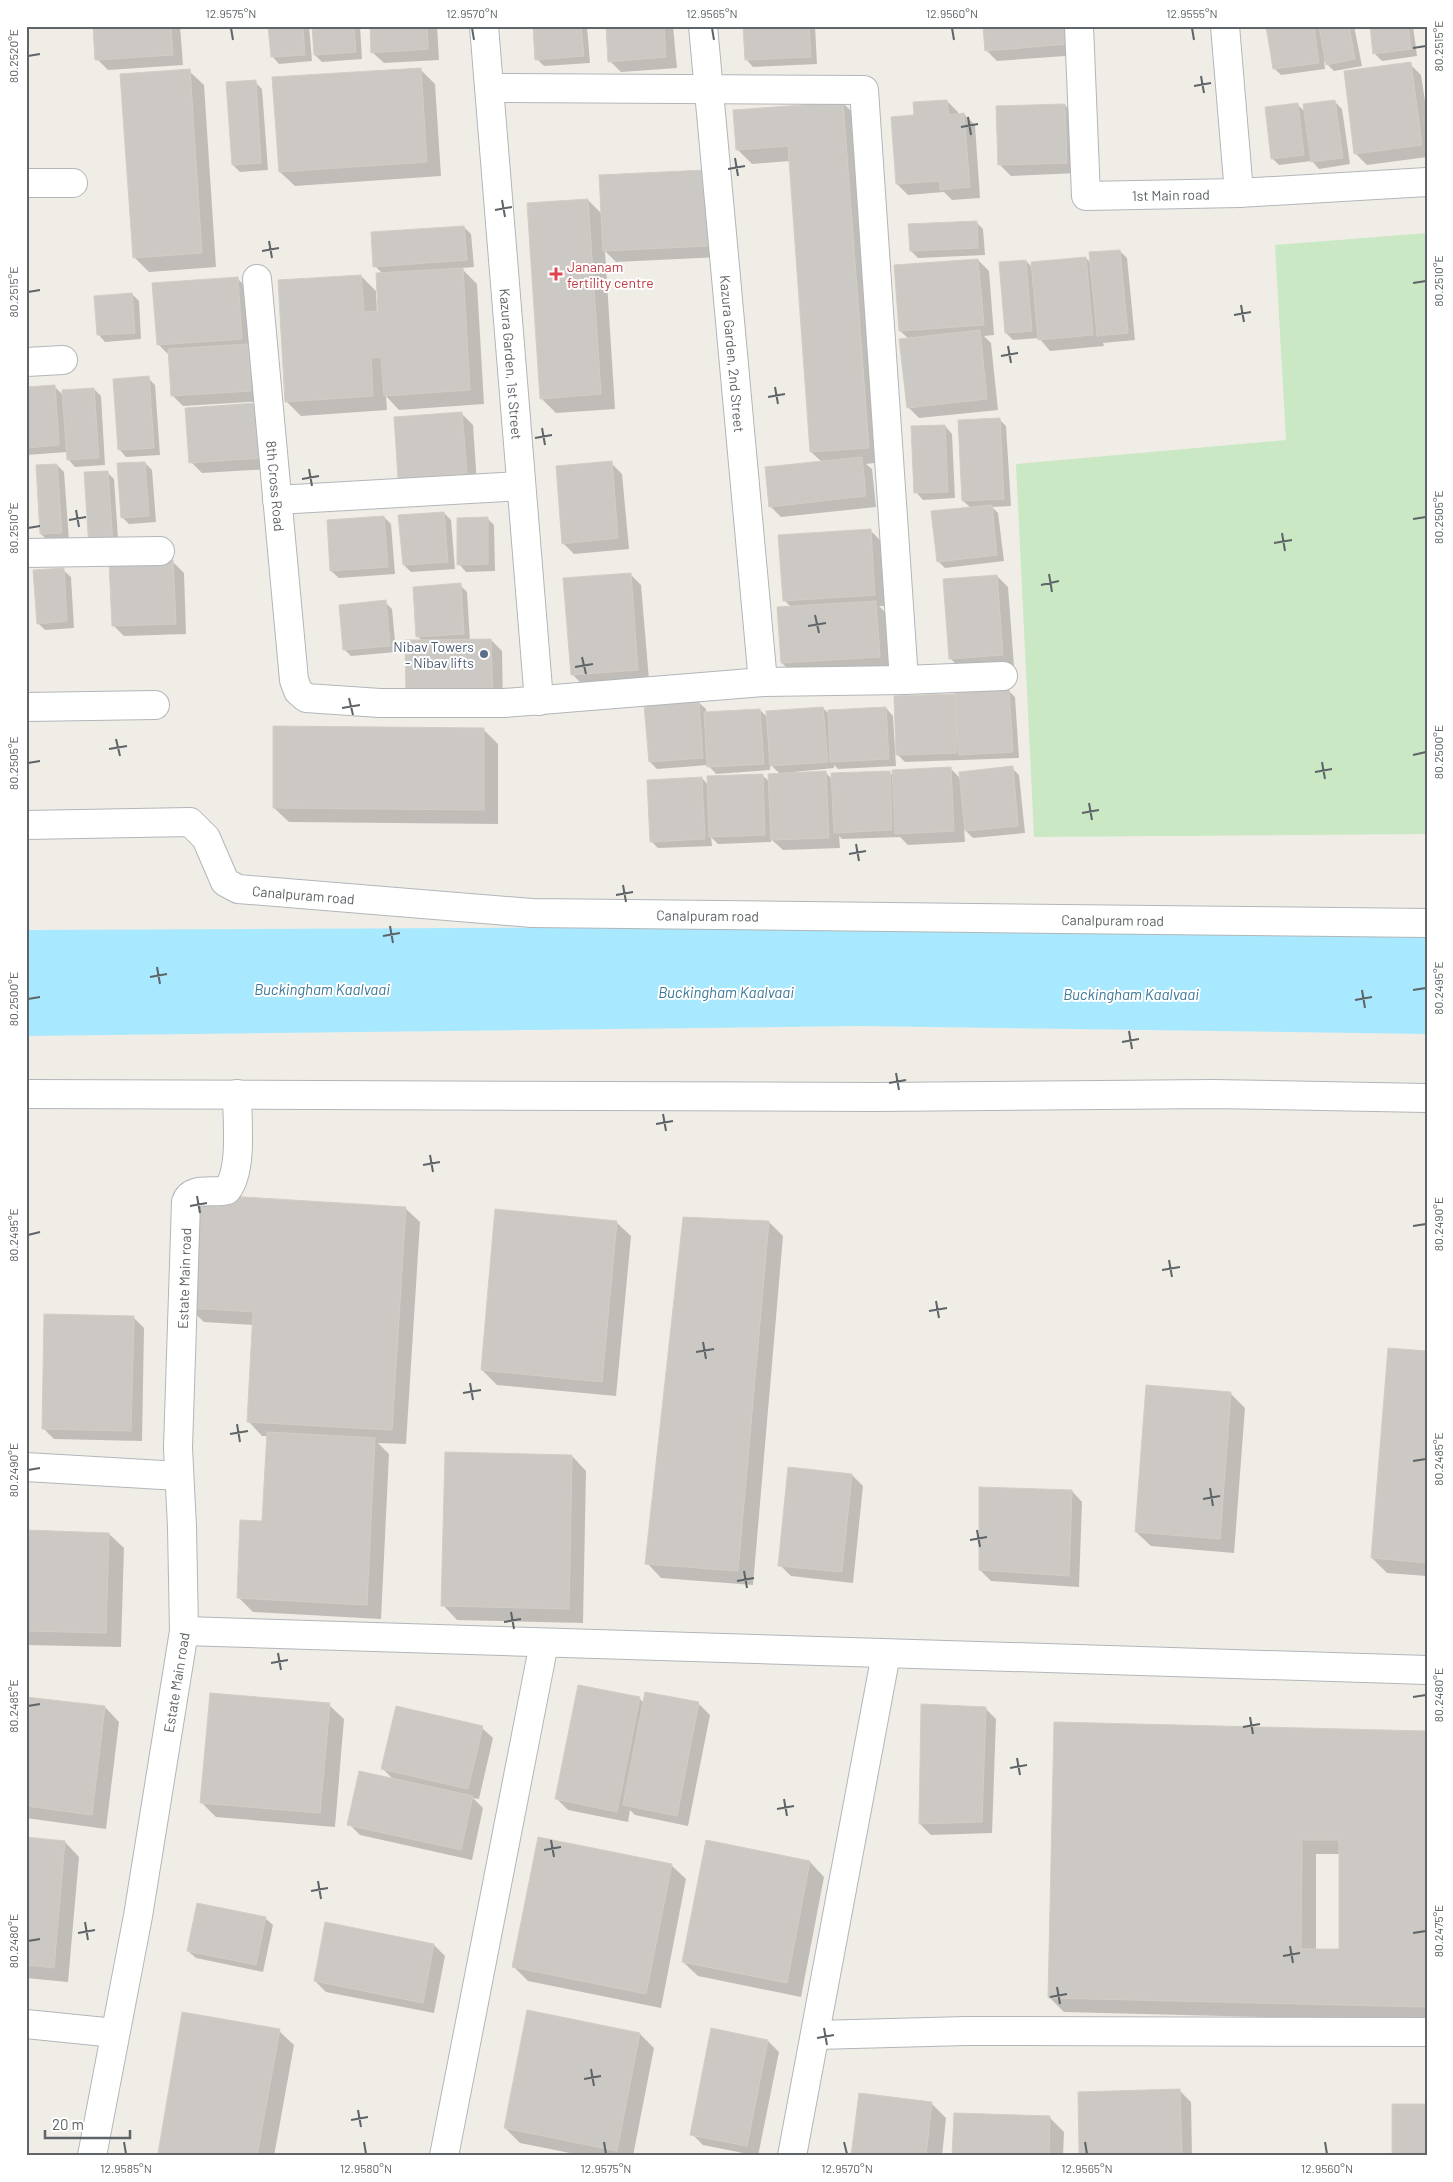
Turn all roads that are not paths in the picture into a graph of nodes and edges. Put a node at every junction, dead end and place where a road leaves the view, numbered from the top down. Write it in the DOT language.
graph roads {
  1 [pos="484,26"];
  2 [pos="703,26"];
  3 [pos="1079,26"];
  4 [pos="1226,26"];
  5 [pos="490,88"];
  6 [pos="708,89"];
  7 [pos="1427,182"];
  8 [pos="26,183"];
  9 [pos="73,183"];
  10 [pos="1239,193"];
  11 [pos="257,279"];
  12 [pos="63,360"];
  13 [pos="26,362"];
  14 [pos="521,486"];
  15 [pos="277,500"];
  16 [pos="160,552"];
  17 [pos="26,553"];
  18 [pos="1004,676"];
  19 [pos="904,680"];
  20 [pos="763,682"];
  21 [pos="539,701"];
  22 [pos="155,705"];
  23 [pos="26,707"];
  24 [pos="26,825"];
  25 [pos="1427,923"];
  26 [pos="26,1094"];
  27 [pos="237,1094"];
  28 [pos="1427,1098"];
  29 [pos="26,1467"];
  30 [pos="179,1476"];
  31 [pos="184,1631"];
  32 [pos="544,1642"];
  33 [pos="886,1654"];
  34 [pos="1427,1670"];
  35 [pos="26,2024"];
  36 [pos="1427,2032"];
  37 [pos="116,2033"];
  38 [pos="816,2035"];
  39 [pos="92,2156"];
  40 [pos="444,2156"];
  41 [pos="792,2156"];
  1 -- 5 [label="street, Kazura Garden, 1st Street"];
  2 -- 6 [label="street, Kazura Garden, 2nd Street"];
  3 -- 10 [label="street, 1st Main road"];
  4 -- 10 [label="street"];
  5 -- 6 [label="street"];
  5 -- 14 [label="street, Kazura Garden, 1st Street"];
  6 -- 19 [label="street"];
  6 -- 20 [label="street, Kazura Garden, 2nd Street"];
  7 -- 10 [label="street, 1st Main road"];
  8 -- 9 [label="street"];
  11 -- 15 [label="street, 8th Cross Road"];
  12 -- 13 [label="street"];
  14 -- 15 [label="street"];
  14 -- 21 [label="street, Kazura Garden, 1st Street"];
  15 -- 21 [label="street, 8th Cross Road"];
  16 -- 17 [label="street"];
  18 -- 19 [label="street"];
  19 -- 20 [label="street"];
  20 -- 21 [label="street"];
  22 -- 23 [label="street"];
  24 -- 25 [label="street, Canalpuram road"];
  26 -- 27 [label="street"];
  27 -- 28 [label="street"];
  27 -- 30 [label="street, Estate Main road"];
  29 -- 30 [label="street"];
  30 -- 31 [label="street, Estate Main road"];
  31 -- 32 [label="street"];
  31 -- 37 [label="street, Estate Main road"];
  32 -- 33 [label="street"];
  32 -- 40 [label="street"];
  33 -- 34 [label="street"];
  33 -- 38 [label="street"];
  35 -- 37 [label="street"];
  36 -- 38 [label="street"];
  37 -- 39 [label="street, Estate Main road"];
  38 -- 41 [label="street"];
}
